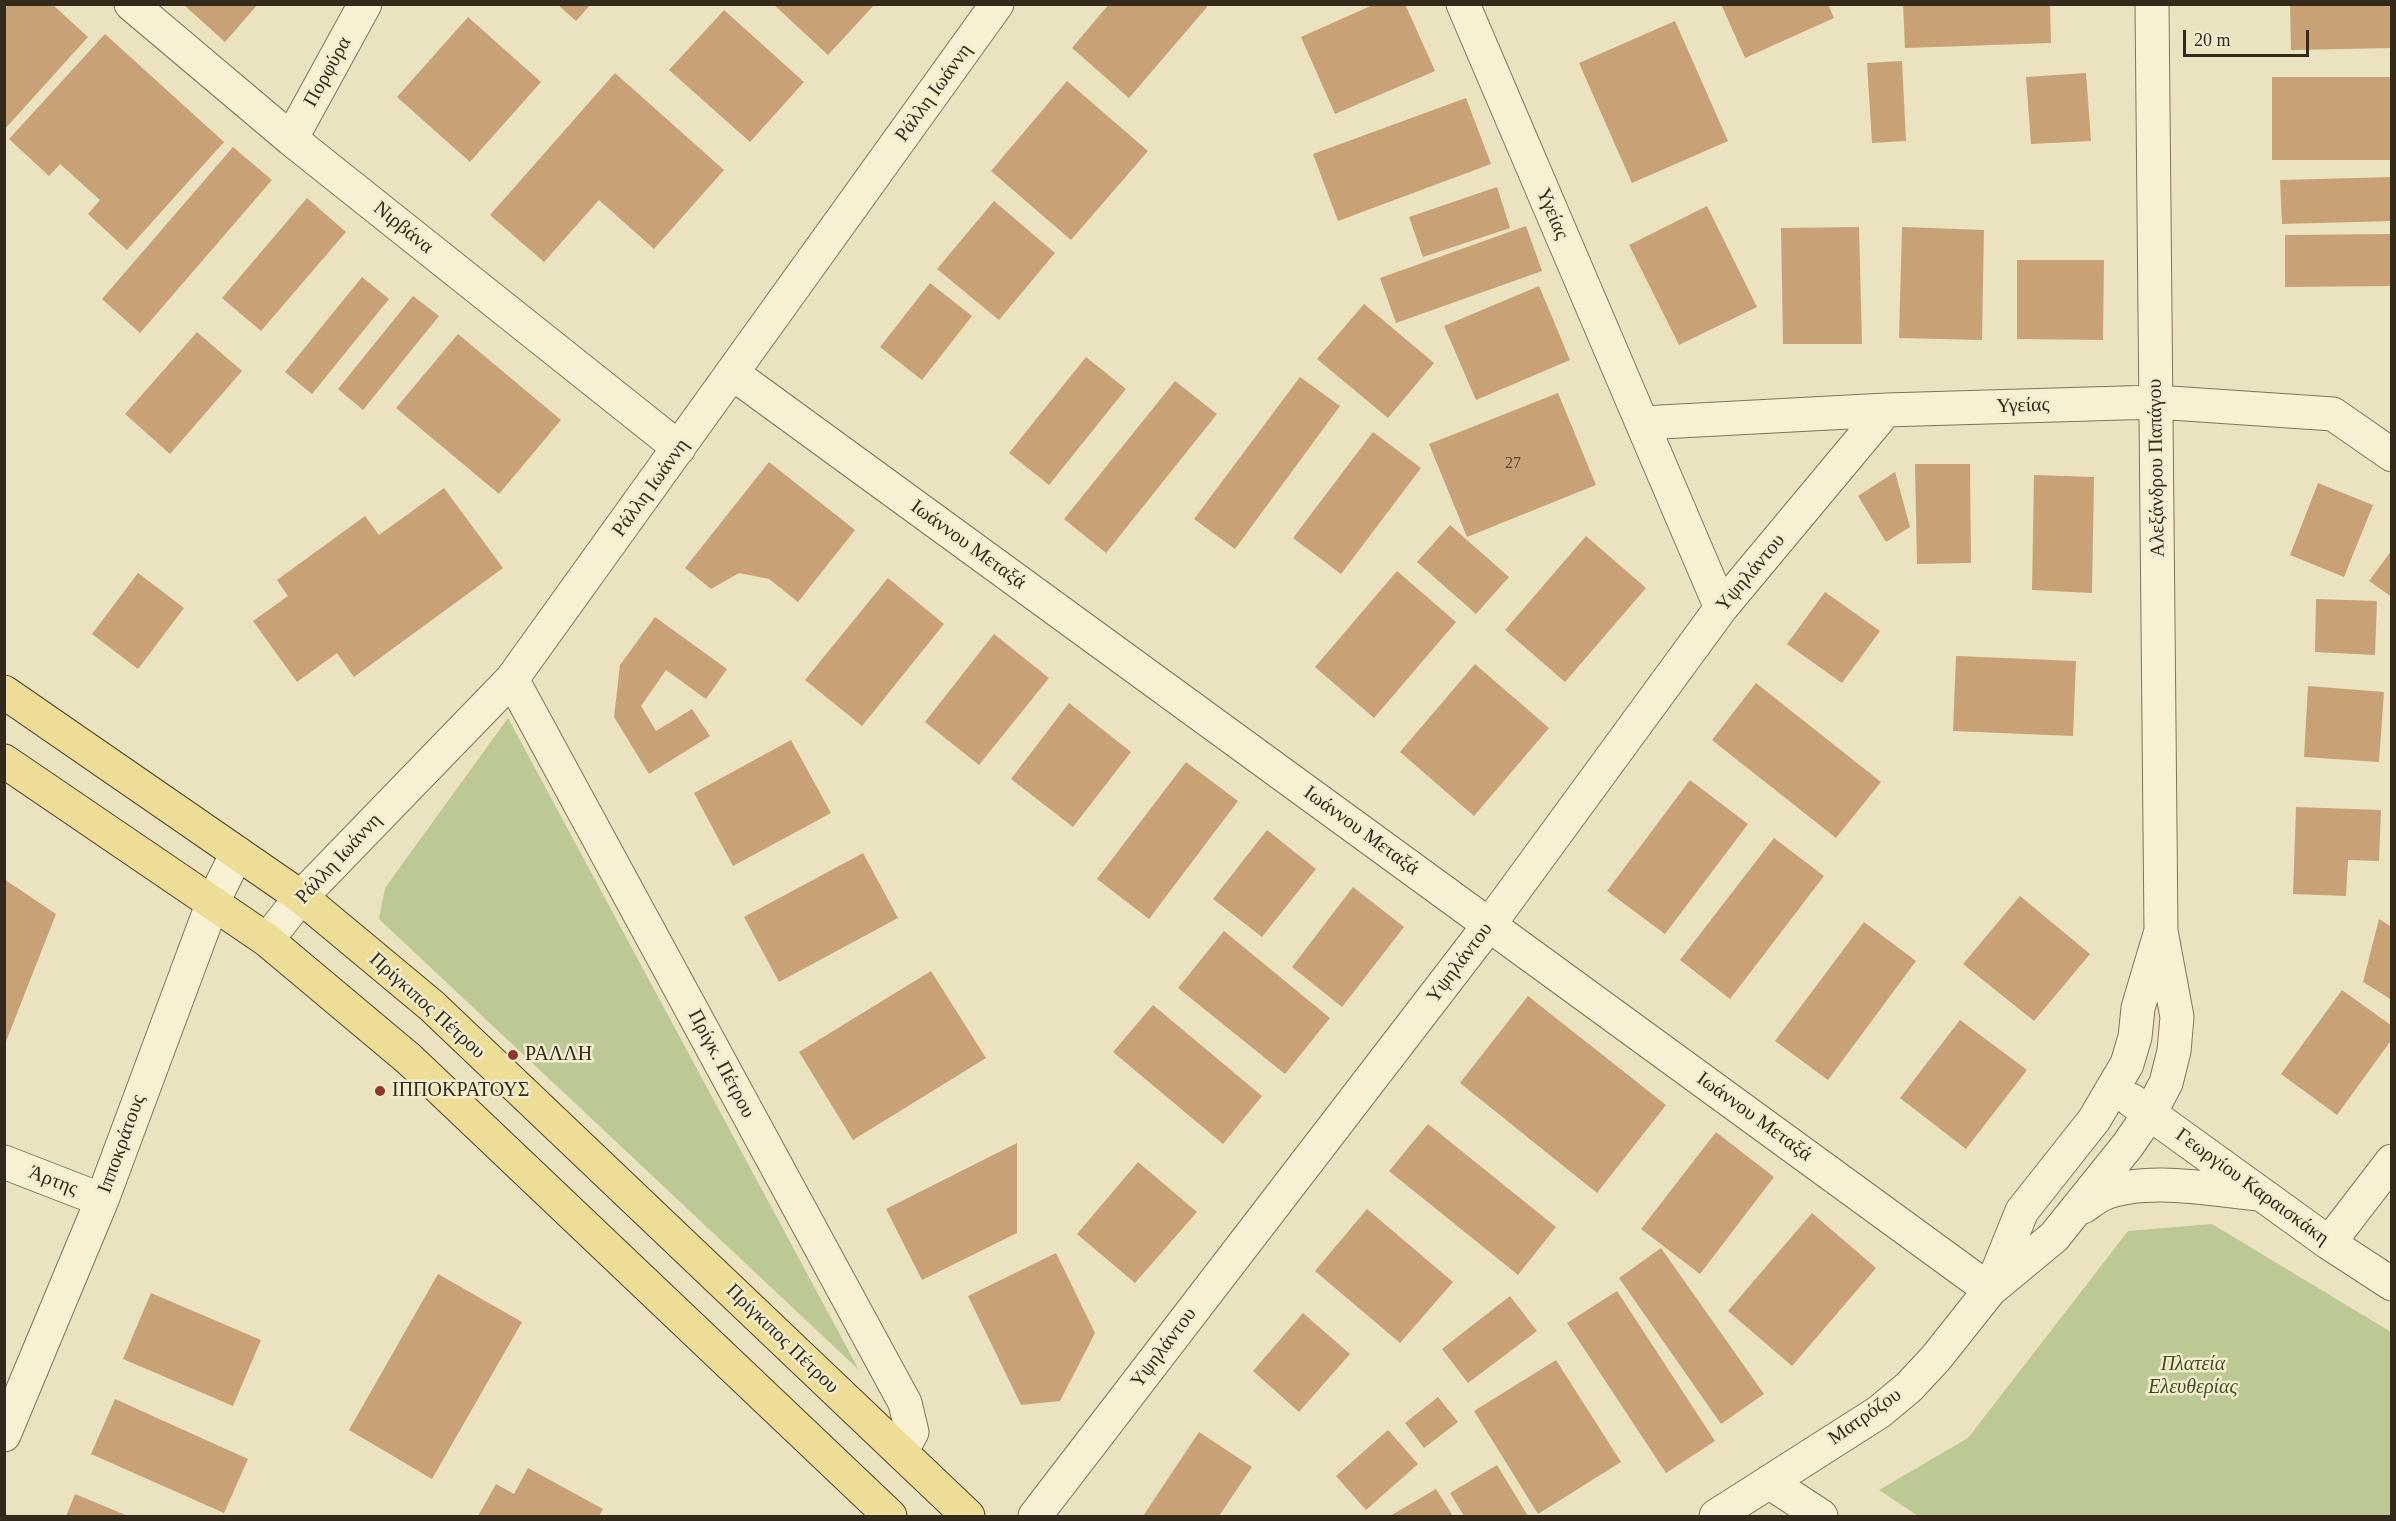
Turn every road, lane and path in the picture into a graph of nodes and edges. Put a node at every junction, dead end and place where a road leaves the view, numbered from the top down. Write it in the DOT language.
graph roads {
  1 [pos="131,4"];
  2 [pos="365,4"];
  3 [pos="997,4"];
  4 [pos="1463,4"];
  5 [pos="2152,4"];
  6 [pos="291,139"];
  7 [pos="732,373"];
  8 [pos="2156,402"];
  9 [pos="1886,410"];
  10 [pos="1642,423"];
  11 [pos="680,448"];
  12 [pos="2391,455"];
  13 [pos="1721,608"];
  14 [pos="512,679"];
  15 [pos="4,692"];
  16 [pos="4,761"];
  17 [pos="237,853"];
  18 [pos="301,897"];
  19 [pos="213,902"];
  20 [pos="1489,925"];
  21 [pos="2161,931"];
  22 [pos="267,940"];
  23 [pos="2115,1088"];
  24 [pos="2150,1113"];
  25 [pos="2391,1161"];
  26 [pos="4,1162"];
  27 [pos="2262,1194"];
  28 [pos="102,1200"];
  29 [pos="2075,1212"];
  30 [pos="2329,1243"];
  31 [pos="2391,1284"];
  32 [pos="1990,1290"];
  33 [pos="4,1435"];
  34 [pos="901,1452"];
  35 [pos="1769,1482"];
  36 [pos="890,1516"];
  37 [pos="968,1516"];
  38 [pos="1035,1516"];
  39 [pos="1716,1516"];
  40 [pos="1821,1516"];
  1 -- 6 [label="street, Νιρβάνα"];
  2 -- 6 [label="street, Πορφύρα"];
  3 -- 7 [label="street, Ράλλη Ιωάννη"];
  4 -- 10 [label="street, Υγείας"];
  5 -- 8 [label="street, Αλεξάνδρου Παπάγου"];
  6 -- 11 [label="street, Νιρβάνα"];
  7 -- 11 [label="street, Ράλλη Ιωάννη"];
  7 -- 20 [label="street, Ιωάννου Μεταξά"];
  8 -- 9 [label="street, Υγείας"];
  8 -- 12 [label="street, Υγείας"];
  8 -- 21 [label="street, Αλεξάνδρου Παπάγου"];
  9 -- 10 [label="street, Υγείας"];
  9 -- 13 [label="street, Υψηλάντου"];
  10 -- 13 [label="street, Υγείας"];
  11 -- 14 [label="street, Ράλλη Ιωάννη"];
  13 -- 20 [label="street, Υψηλάντου"];
  14 -- 18 [label="street, Ράλλη Ιωάννη"];
  14 -- 34 [label="street, Πρίγκ. Πέτρου"];
  15 -- 17 [label="main road, Πρίγκιπος Πέτρου"];
  16 -- 19 [label="main road"];
  17 -- 18 [label="main road, Πρίγκιπος Πέτρου"];
  17 -- 19 [label="street, Ιπποκράτους"];
  18 -- 22 [label="street, Ράλλη Ιωάννη"];
  18 -- 34 [label="main road, Πρίγκιπος Πέτρου"];
  19 -- 22 [label="main road"];
  19 -- 28 [label="street, Ιπποκράτους"];
  20 -- 32 [label="street, Ιωάννου Μεταξά"];
  20 -- 38 [label="street, Υψηλάντου"];
  21 -- 23 [label="street, Αλεξάνδρου Παπάγου"];
  21 -- 24 [label="street, Αλεξάνδρου Παπάγου"];
  22 -- 36 [label="main road"];
  23 -- 24 [label="street, Γεωργίου Καραισκάκη"];
  23 -- 32 [label="street, Ματρόζου"];
  24 -- 27 [label="street, Γεωργίου Καραισκάκη"];
  24 -- 29 [label="street, Ματρόζου"];
  25 -- 30 [label="street"];
  26 -- 28 [label="street, Άρτης"];
  27 -- 29 [label="street"];
  27 -- 30 [label="street, Γεωργίου Καραισκάκη"];
  28 -- 33 [label="street, Ιπποκράτους"];
  29 -- 32 [label="street, Ματρόζου"];
  30 -- 31 [label="street, Γεωργίου Καραισκάκη"];
  32 -- 35 [label="street, Ματρόζου"];
  34 -- 37 [label="main road, Πρίγκιπος Πέτρου"];
  35 -- 39 [label="street, Ματρόζου"];
  35 -- 40 [label="street"];
}
